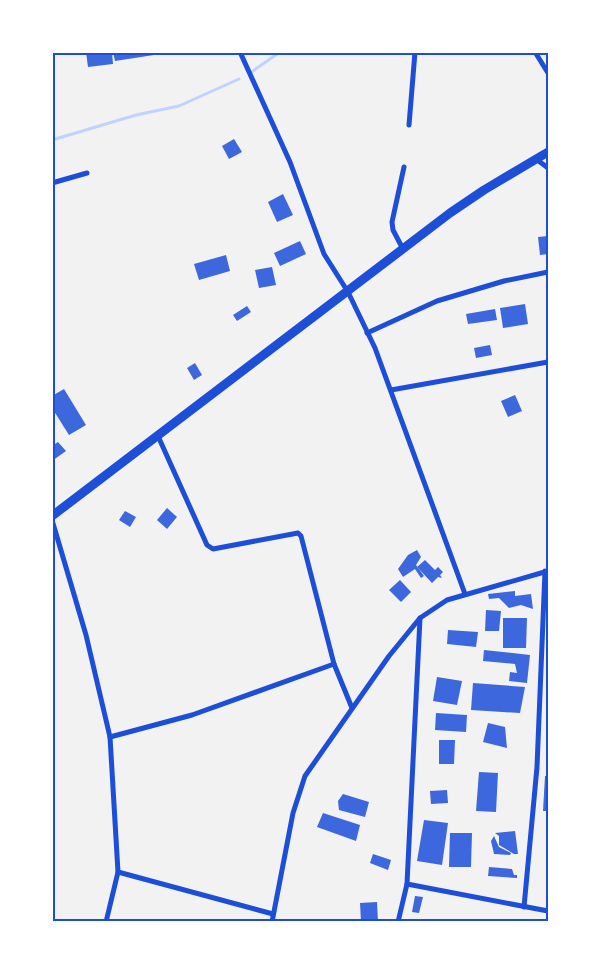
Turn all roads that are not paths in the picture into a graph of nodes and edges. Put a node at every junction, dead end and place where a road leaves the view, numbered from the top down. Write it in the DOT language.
graph roads {
  1 [pos="240,52"];
  2 [pos="415,52"];
  3 [pos="535,52"];
  4 [pos="548,73"];
  5 [pos="409,125"];
  6 [pos="548,152"];
  7 [pos="536,159"];
  8 [pos="404,167"];
  9 [pos="548,168"];
  10 [pos="87,173"];
  11 [pos="52,183"];
  12 [pos="403,248"];
  13 [pos="548,272"];
  14 [pos="348,292"];
  15 [pos="366,333"];
  16 [pos="548,362"];
  17 [pos="391,390"];
  18 [pos="158,436"];
  19 [pos="52,516"];
  20 [pos="52,520"];
  21 [pos="547,571"];
  22 [pos="465,594"];
  23 [pos="420,618"];
  24 [pos="334,664"];
  25 [pos="352,708"];
  26 [pos="110,737"];
  27 [pos="118,872"];
  28 [pos="407,884"];
  29 [pos="524,907"];
  30 [pos="548,911"];
  31 [pos="273,914"];
  32 [pos="106,922"];
  33 [pos="272,922"];
  34 [pos="398,922"];
  1 -- 14 [label="street"];
  2 -- 5 [label="street"];
  3 -- 4 [label="street"];
  6 -- 7 [label="highway"];
  7 -- 9 [label="street"];
  7 -- 12 [label="highway"];
  8 -- 12 [label="street"];
  10 -- 11 [label="street"];
  12 -- 14 [label="highway"];
  13 -- 15 [label="street"];
  14 -- 15 [label="street"];
  14 -- 18 [label="highway"];
  15 -- 17 [label="street"];
  16 -- 17 [label="street"];
  17 -- 22 [label="street"];
  18 -- 19 [label="highway"];
  18 -- 24 [label="street"];
  20 -- 26 [label="street"];
  21 -- 22 [label="street"];
  21 -- 29 [label="street"];
  22 -- 23 [label="street"];
  23 -- 25 [label="street"];
  23 -- 28 [label="street"];
  24 -- 25 [label="street"];
  24 -- 26 [label="street"];
  25 -- 31 [label="street"];
  26 -- 27 [label="street"];
  27 -- 31 [label="street"];
  27 -- 32 [label="street"];
  28 -- 29 [label="street"];
  28 -- 34 [label="street"];
  29 -- 30 [label="street"];
  31 -- 33 [label="street"];
}
